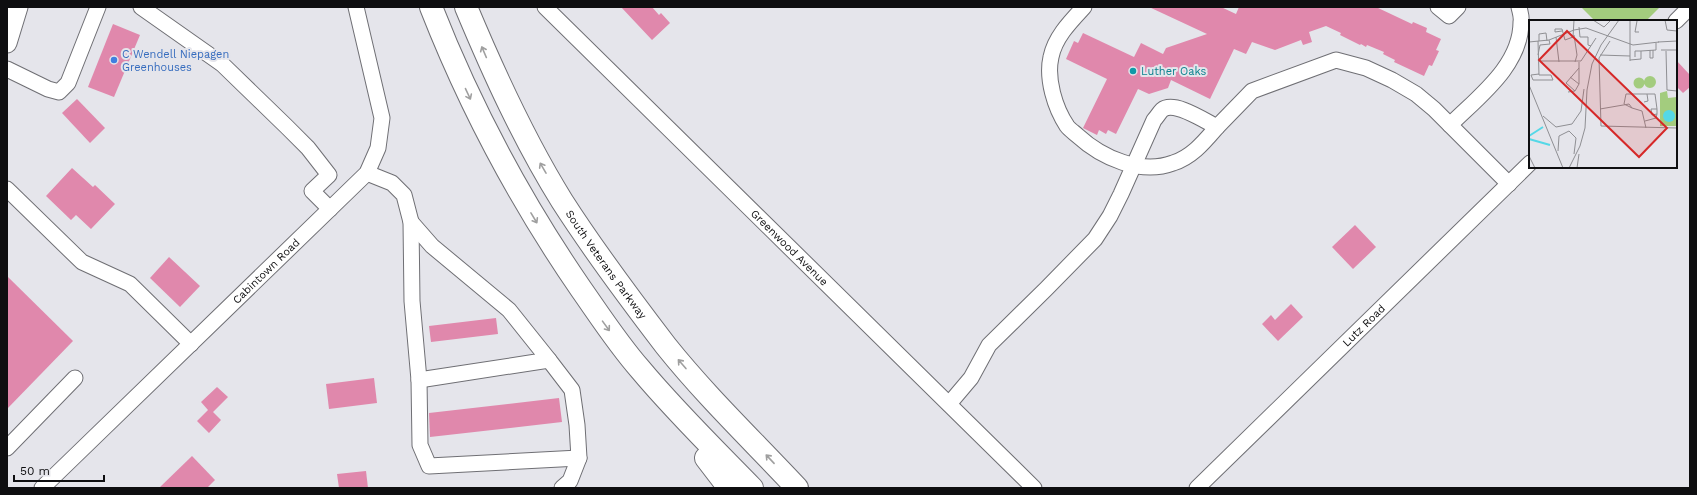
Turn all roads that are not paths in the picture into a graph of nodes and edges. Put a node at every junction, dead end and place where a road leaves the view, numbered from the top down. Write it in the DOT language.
graph roads {
  1 [pos="18,7"];
  2 [pos="98,7"];
  3 [pos="141,7"];
  4 [pos="356,7"];
  5 [pos="431,7"];
  6 [pos="466,7"];
  7 [pos="545,7"];
  8 [pos="1084,7"];
  9 [pos="1438,7"];
  10 [pos="1458,7"];
  11 [pos="1519,7"];
  12 [pos="1690,7"];
  13 [pos="1677,20"];
  14 [pos="7,43"];
  15 [pos="7,69"];
  16 [pos="1450,125"];
  17 [pos="1217,127"];
  18 [pos="1529,164"];
  19 [pos="1133,166"];
  20 [pos="367,174"];
  21 [pos="1509,184"];
  22 [pos="7,189"];
  23 [pos="330,209"];
  24 [pos="411,222"];
  25 [pos="191,344"];
  26 [pos="549,360"];
  27 [pos="640,369"];
  28 [pos="75,378"];
  29 [pos="419,380"];
  30 [pos="949,404"];
  31 [pos="7,448"];
  32 [pos="579,458"];
  33 [pos="42,488"];
  34 [pos="562,488"];
  35 [pos="729,488"];
  36 [pos="752,488"];
  37 [pos="797,488"];
  38 [pos="1034,488"];
  39 [pos="1197,488"];
  1 -- 14 [label="main road"];
  2 -- 15 [label="street"];
  3 -- 23 [label="street"];
  4 -- 20 [label="street, Cabintown Road"];
  5 -- 27 [label="highway, one-way"];
  37 -- 6 [label="highway, South Veterans Parkway, one-way"];
  7 -- 30 [label="street, Greenwood Avenue"];
  8 -- 19 [label="street"];
  9 -- 10 [label="street"];
  11 -- 16 [label="street"];
  12 -- 13 [label="street"];
  16 -- 17 [label="street"];
  16 -- 21 [label="street"];
  17 -- 19 [label="street"];
  17 -- 19 [label="street"];
  18 -- 21 [label="street, Lutz Road"];
  19 -- 30 [label="street"];
  20 -- 23 [label="street, Cabintown Road"];
  20 -- 24 [label="street"];
  21 -- 39 [label="street, Lutz Road"];
  22 -- 25 [label="street"];
  23 -- 25 [label="street, Cabintown Road"];
  24 -- 26 [label="street"];
  24 -- 29 [label="street"];
  25 -- 33 [label="street, Cabintown Road"];
  26 -- 29 [label="street"];
  26 -- 32 [label="street"];
  27 -- 35 [label="highway"];
  27 -- 36 [label="highway"];
  28 -- 31 [label="street"];
  29 -- 32 [label="street"];
  30 -- 38 [label="street, Greenwood Avenue"];
  32 -- 34 [label="street"];
}
